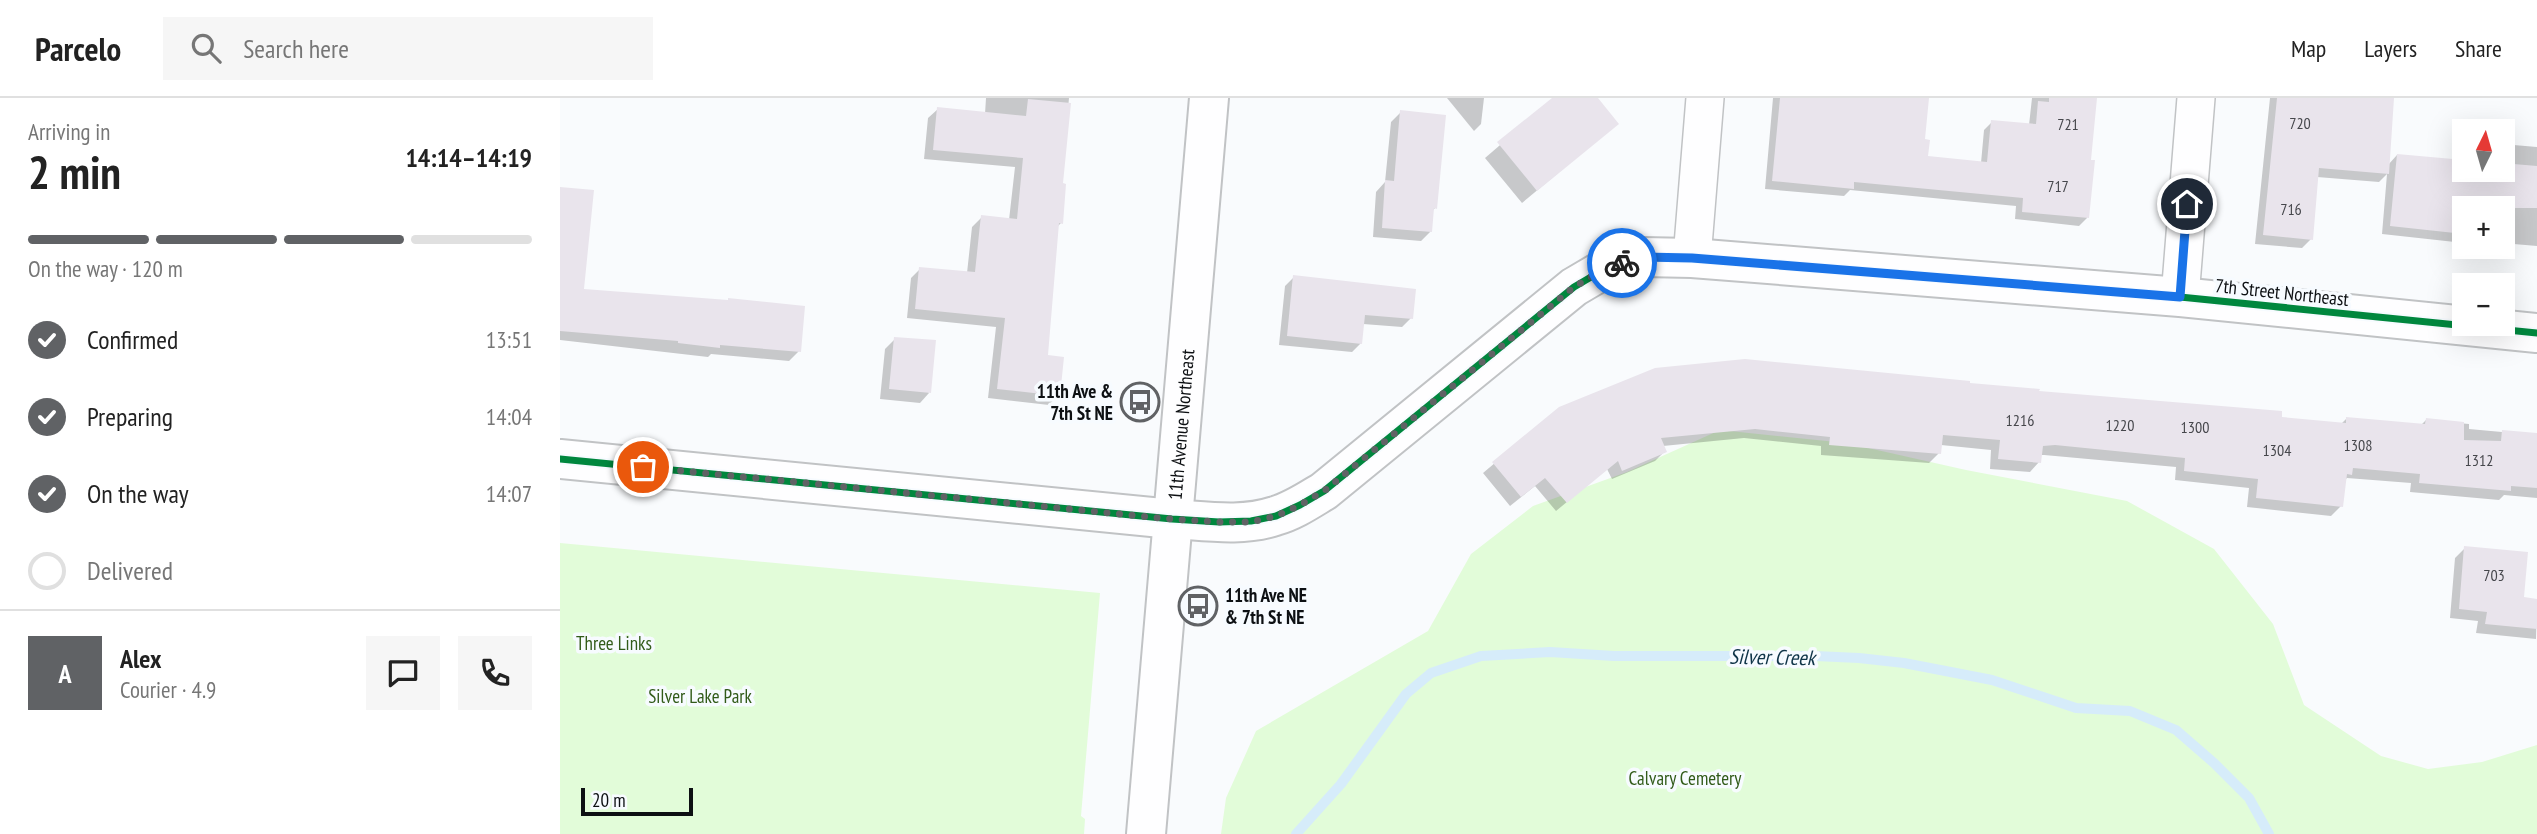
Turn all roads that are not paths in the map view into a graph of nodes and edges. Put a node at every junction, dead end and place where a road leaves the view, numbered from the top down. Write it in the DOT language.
graph roads {
  1 [pos="1209,98"];
  2 [pos="1706,98"];
  3 [pos="2196,98"];
  4 [pos="1692,258"];
  5 [pos="2180,297"];
  6 [pos="2537,333"];
  7 [pos="560,459"];
  8 [pos="1171,519"];
  9 [pos="1147,817"];
  1 -- 8 [label="street, 11th Avenue Northeast"];
  2 -- 4 [label="street"];
  3 -- 5 [label="street"];
  4 -- 5 [label="street, 7th Street Northeast"];
  4 -- 8 [label="street, 7th Street Northeast"];
  5 -- 6 [label="street, 7th Street Northeast"];
  7 -- 8 [label="street, 7th Street Northeast"];
  8 -- 9 [label="street, 11th Avenue Northeast"];
}
